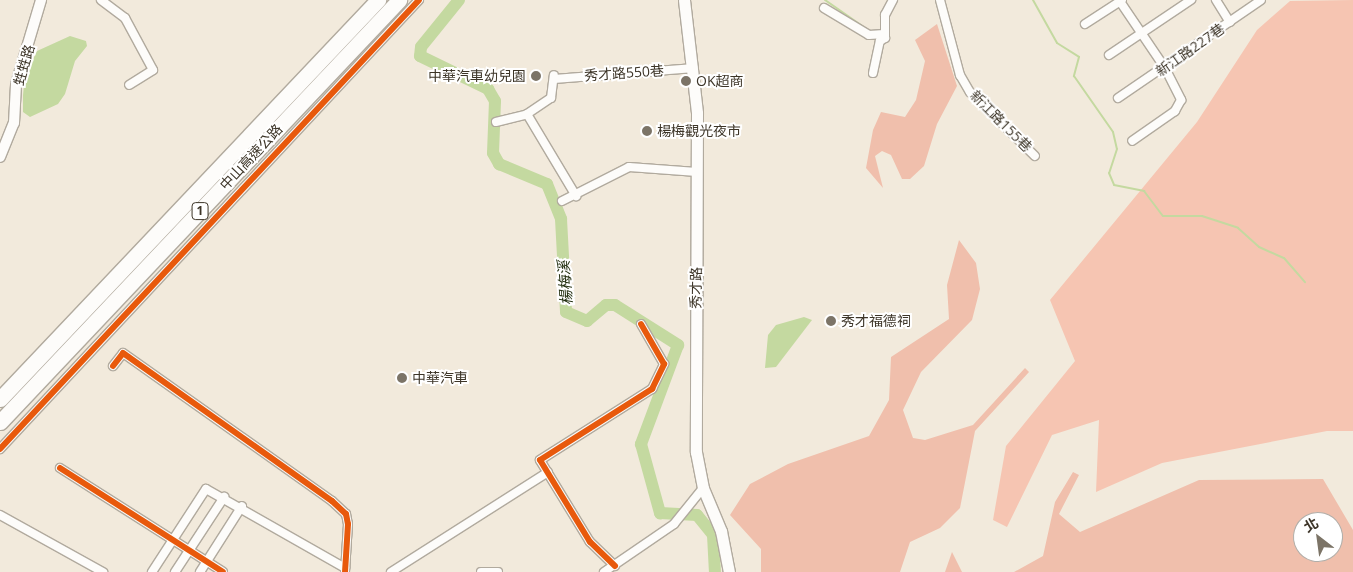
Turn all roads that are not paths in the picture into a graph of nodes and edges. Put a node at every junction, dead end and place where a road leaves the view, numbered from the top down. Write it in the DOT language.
graph roads {
  1 [pos="41,0"];
  2 [pos="100,0"];
  3 [pos="378,0"];
  4 [pos="399,0"];
  5 [pos="418,0"];
  6 [pos="684,0"];
  7 [pos="893,0"];
  8 [pos="940,0"];
  9 [pos="1120,0"];
  10 [pos="1191,0"];
  11 [pos="1216,0"];
  12 [pos="1261,0"];
  13 [pos="824,8"];
  14 [pos="1230,22"];
  15 [pos="1085,24"];
  16 [pos="884,34"];
  17 [pos="1142,34"];
  18 [pos="1109,55"];
  19 [pos="694,68"];
  20 [pos="1165,68"];
  21 [pos="873,73"];
  22 [pos="129,85"];
  23 [pos="1118,98"];
  24 [pos="526,114"];
  25 [pos="496,122"];
  26 [pos="1132,141"];
  27 [pos="1035,156"];
  28 [pos="0,157"];
  29 [pos="698,172"];
  30 [pos="576,196"];
  31 [pos="562,201"];
  32 [pos="641,324"];
  33 [pos="113,366"];
  34 [pos="0,399"];
  35 [pos="0,422"];
  36 [pos="0,449"];
  37 [pos="60,468"];
  38 [pos="548,472"];
  39 [pos="703,488"];
  40 [pos="224,497"];
  41 [pos="242,506"];
  42 [pos="0,515"];
  43 [pos="172,540"];
  44 [pos="188,551"];
  45 [pos="207,562"];
  46 [pos="615,566"];
  47 [pos="345,570"];
  48 [pos="103,572"];
  49 [pos="152,572"];
  50 [pos="175,572"];
  51 [pos="200,572"];
  52 [pos="223,572"];
  53 [pos="391,572"];
  54 [pos="480,572"];
  55 [pos="498,572"];
  56 [pos="604,572"];
  57 [pos="729,572"];
  1 -- 28 [label="street, 甡甡路"];
  2 -- 22 [label="street"];
  3 -- 34 [label="highway, 中山高速公路 / 1"];
  4 -- 35 [label="highway, 中山高速公路 / 1"];
  5 -- 36 [label="street"];
  6 -- 19 [label="main road, 秀才路"];
  7 -- 16 [label="street"];
  8 -- 27 [label="street, 新江路155巷"];
  9 -- 15 [label="street"];
  9 -- 17 [label="street"];
  10 -- 17 [label="street"];
  11 -- 14 [label="street"];
  12 -- 14 [label="street, 新江路227巷"];
  13 -- 16 [label="street"];
  14 -- 20 [label="street, 新江路227巷"];
  16 -- 21 [label="street"];
  17 -- 18 [label="street"];
  17 -- 20 [label="street"];
  19 -- 24 [label="street, 秀才路550巷"];
  19 -- 29 [label="main road, 秀才路"];
  20 -- 23 [label="street, 新江路227巷"];
  20 -- 26 [label="street"];
  24 -- 25 [label="street"];
  24 -- 30 [label="street"];
  29 -- 30 [label="street"];
  29 -- 39 [label="main road, 秀才路"];
  30 -- 31 [label="street"];
  32 -- 38 [label="street"];
  33 -- 47 [label="street"];
  37 -- 43 [label="street"];
  38 -- 46 [label="street"];
  38 -- 53 [label="street"];
  39 -- 46 [label="street"];
  39 -- 57 [label="main road, 秀才路"];
  40 -- 41 [label="street"];
  40 -- 43 [label="street"];
  40 -- 44 [label="street"];
  41 -- 45 [label="street"];
  41 -- 47 [label="street"];
  42 -- 48 [label="street"];
  43 -- 44 [label="street"];
  43 -- 49 [label="street"];
  44 -- 45 [label="street"];
  44 -- 50 [label="street"];
  45 -- 51 [label="street"];
  45 -- 52 [label="street"];
  46 -- 56 [label="street"];
  54 -- 55 [label="street"];
}
